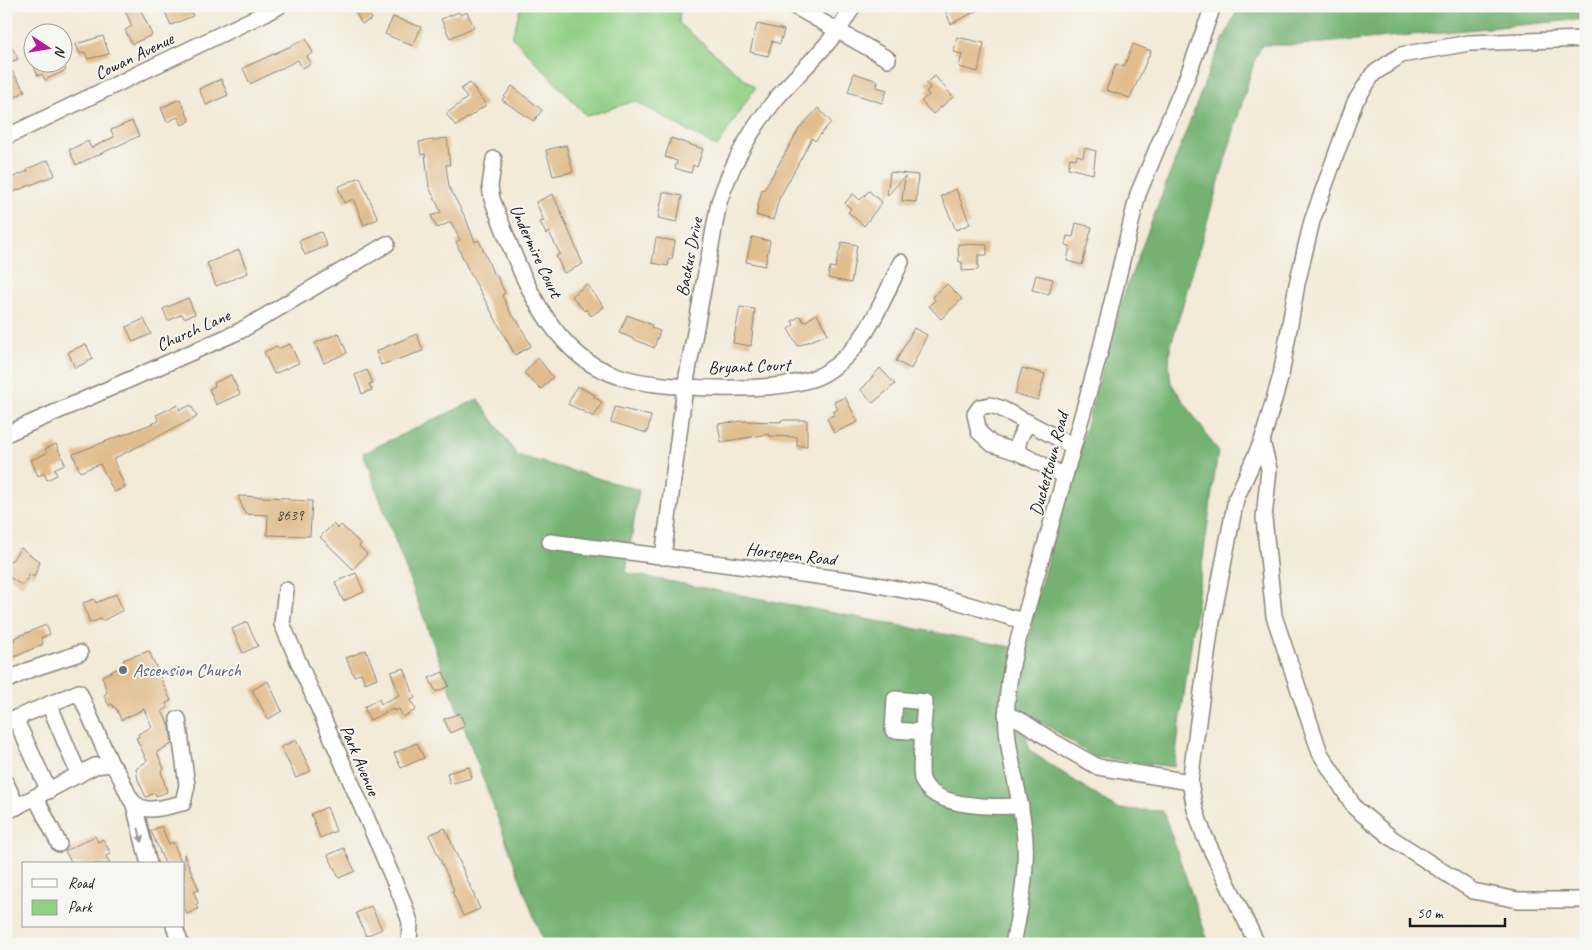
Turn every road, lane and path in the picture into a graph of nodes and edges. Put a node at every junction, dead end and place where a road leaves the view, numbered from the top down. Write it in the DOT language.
graph roads {
  1 [pos="794,6"];
  2 [pos="853,6"];
  3 [pos="1213,6"];
  4 [pos="278,7"];
  5 [pos="839,31"];
  6 [pos="1586,39"];
  7 [pos="888,59"];
  8 [pos="6,136"];
  9 [pos="494,159"];
  10 [pos="387,244"];
  11 [pos="901,262"];
  12 [pos="685,386"];
  13 [pos="1028,422"];
  14 [pos="6,434"];
  15 [pos="1262,442"];
  16 [pos="1073,446"];
  17 [pos="1017,452"];
  18 [pos="1065,476"];
  19 [pos="550,542"];
  20 [pos="663,557"];
  21 [pos="286,590"];
  22 [pos="1023,622"];
  23 [pos="80,654"];
  24 [pos="6,681"];
  25 [pos="49,704"];
  26 [pos="1006,714"];
  27 [pos="178,718"];
  28 [pos="11,720"];
  29 [pos="924,732"];
  30 [pos="111,764"];
  31 [pos="79,775"];
  32 [pos="1190,782"];
  33 [pos="6,783"];
  34 [pos="42,794"];
  35 [pos="134,805"];
  36 [pos="1021,806"];
  37 [pos="12,810"];
  38 [pos="59,844"];
  39 [pos="148,862"];
  40 [pos="1586,900"];
  41 [pos="175,928"];
  42 [pos="181,944"];
  43 [pos="409,944"];
  44 [pos="1013,944"];
  45 [pos="1256,944"];
  1 -- 5 [label="street"];
  2 -- 5 [label="street, Backus Drive"];
  3 -- 16 [label="street, Duckettown Road"];
  4 -- 8 [label="street, Cowan Avenue"];
  5 -- 7 [label="street"];
  5 -- 12 [label="street, Backus Drive"];
  6 -- 15 [label="street"];
  9 -- 12 [label="street, Undermire Court"];
  10 -- 14 [label="street, Church Lane"];
  11 -- 12 [label="street, Bryant Court"];
  12 -- 20 [label="street, Backus Drive"];
  13 -- 16 [label="street"];
  13 -- 17 [label="street"];
  13 -- 17 [label="street"];
  15 -- 32 [label="street"];
  15 -- 40 [label="street"];
  16 -- 18 [label="street, Duckettown Road"];
  17 -- 18 [label="street"];
  18 -- 22 [label="street, Duckettown Road"];
  19 -- 20 [label="street, Horsepen Road"];
  20 -- 22 [label="street, Horsepen Road"];
  21 -- 43 [label="street, Park Avenue"];
  22 -- 26 [label="street, Duckettown Road"];
  23 -- 24 [label="street"];
  25 -- 28 [label="street"];
  25 -- 30 [label="street"];
  25 -- 31 [label="street"];
  26 -- 32 [label="street"];
  26 -- 36 [label="street, Duckettown Road"];
  27 -- 35 [label="street"];
  28 -- 34 [label="street"];
  29 -- 36 [label="street"];
  30 -- 31 [label="street"];
  30 -- 35 [label="street"];
  31 -- 34 [label="street"];
  32 -- 45 [label="street"];
  33 -- 37 [label="street"];
  34 -- 37 [label="street"];
  34 -- 38 [label="street"];
  35 -- 39 [label="street, one-way"];
  36 -- 44 [label="street, Duckettown Road"];
  41 -- 42 [label="street"];
}
